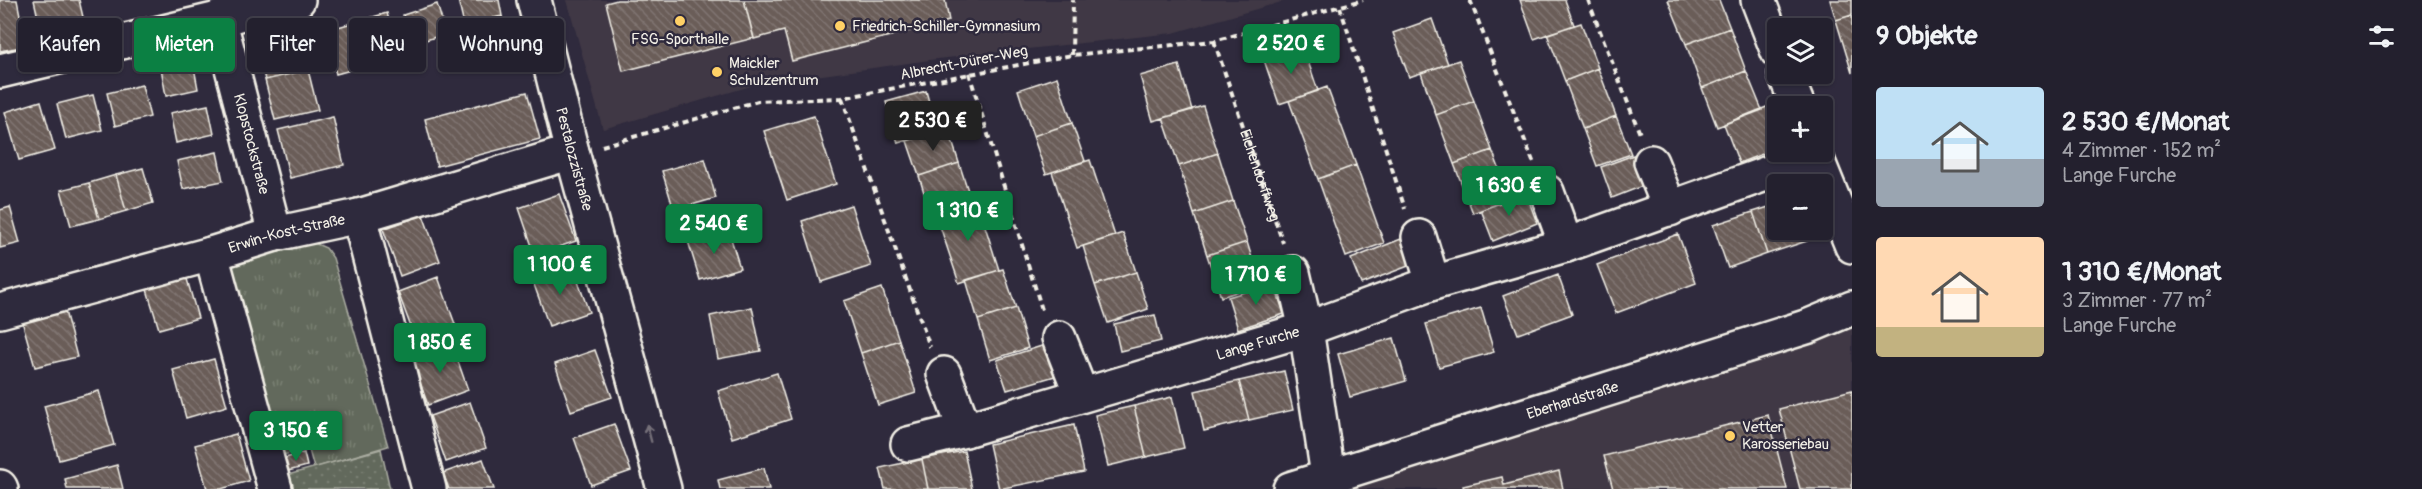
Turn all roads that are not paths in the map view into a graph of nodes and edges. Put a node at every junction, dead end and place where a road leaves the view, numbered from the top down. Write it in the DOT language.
graph roads {
  1 [pos="298,0"];
  2 [pos="534,0"];
  3 [pos="1758,0"];
  4 [pos="219,18"];
  5 [pos="1767,23"];
  6 [pos="134,39"];
  7 [pos="0,71"];
  8 [pos="233,72"];
  9 [pos="572,152"];
  10 [pos="1651,162"];
  11 [pos="1794,162"];
  12 [pos="1818,162"];
  13 [pos="1547,192"];
  14 [pos="1670,209"];
  15 [pos="358,216"];
  16 [pos="275,234"];
  17 [pos="1419,237"];
  18 [pos="1566,244"];
  19 [pos="1852,246"];
  20 [pos="211,254"];
  21 [pos="1293,273"];
  22 [pos="1433,283"];
  23 [pos="1852,308"];
  24 [pos="0,311"];
  25 [pos="1306,329"];
  26 [pos="1059,338"];
  27 [pos="944,374"];
  28 [pos="1081,394"];
  29 [pos="965,430"];
  30 [pos="908,444"];
  31 [pos="1329,483"];
  32 [pos="275,489"];
  33 [pos="429,489"];
  34 [pos="664,489"];
  35 [pos="1290,489"];
  1 -- 4 [label="street"];
  2 -- 9 [label="street, Pestalozzistraße"];
  3 -- 5 [label="street"];
  6 -- 7 [label="street"];
  8 -- 16 [label="street, Klopstockstraße"];
  9 -- 15 [label="street, Erwin-Kost-Straße"];
  34 -- 9 [label="street, Pestalozzistraße, one-way"];
  10 -- 14 [label="street"];
  11 -- 14 [label="street, Lange Furche"];
  12 -- 19 [label="street"];
  13 -- 18 [label="street"];
  14 -- 18 [label="street, Lange Furche"];
  15 -- 16 [label="street, Erwin-Kost-Straße"];
  15 -- 33 [label="street"];
  16 -- 20 [label="street, Erwin-Kost-Straße"];
  17 -- 22 [label="street"];
  18 -- 22 [label="street, Lange Furche"];
  20 -- 24 [label="street, Erwin-Kost-Straße"];
  20 -- 32 [label="street"];
  21 -- 25 [label="street"];
  22 -- 25 [label="street, Lange Furche"];
  23 -- 31 [label="street, Eberhardstraße"];
  25 -- 28 [label="street, Lange Furche"];
  25 -- 31 [label="street"];
  26 -- 28 [label="street"];
  27 -- 29 [label="street"];
  28 -- 29 [label="street, Lange Furche"];
  29 -- 30 [label="street, Lange Furche"];
  31 -- 35 [label="street, Eberhardstraße"];
}
